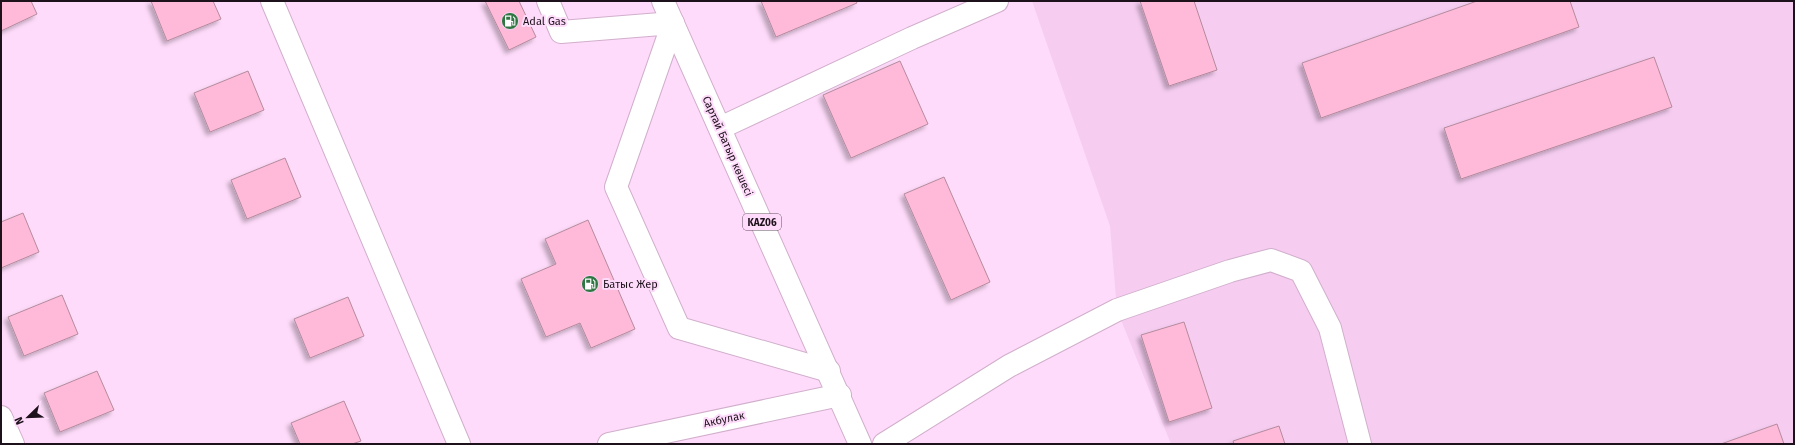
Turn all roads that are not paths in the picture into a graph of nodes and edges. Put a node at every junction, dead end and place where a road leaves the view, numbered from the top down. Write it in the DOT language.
graph roads {
  1 [pos="272,1"];
  2 [pos="548,1"];
  3 [pos="663,1"];
  4 [pos="997,1"];
  5 [pos="673,23"];
  6 [pos="720,128"];
  7 [pos="829,371"];
  8 [pos="840,395"];
  9 [pos="1,417"];
  10 [pos="13,444"];
  11 [pos="459,444"];
  12 [pos="609,444"];
  13 [pos="860,444"];
  14 [pos="884,444"];
  15 [pos="1360,444"];
  1 -- 11 [label="main road"];
  2 -- 5 [label="main road"];
  3 -- 5 [label="main road, Сартай Батыр көшесі / KАZ06"];
  4 -- 6 [label="main road"];
  5 -- 6 [label="main road, Сартай Батыр көшесі / KАZ06"];
  5 -- 7 [label="main road"];
  6 -- 7 [label="main road, Сартай Батыр көшесі / KАZ06"];
  7 -- 8 [label="main road, Сартай Батыр көшесі / KАZ06"];
  8 -- 12 [label="main road, Акбулак"];
  8 -- 13 [label="main road, Сартай Батыр көшесі / KАZ06"];
  9 -- 10 [label="main road"];
  14 -- 15 [label="main road"];
}
